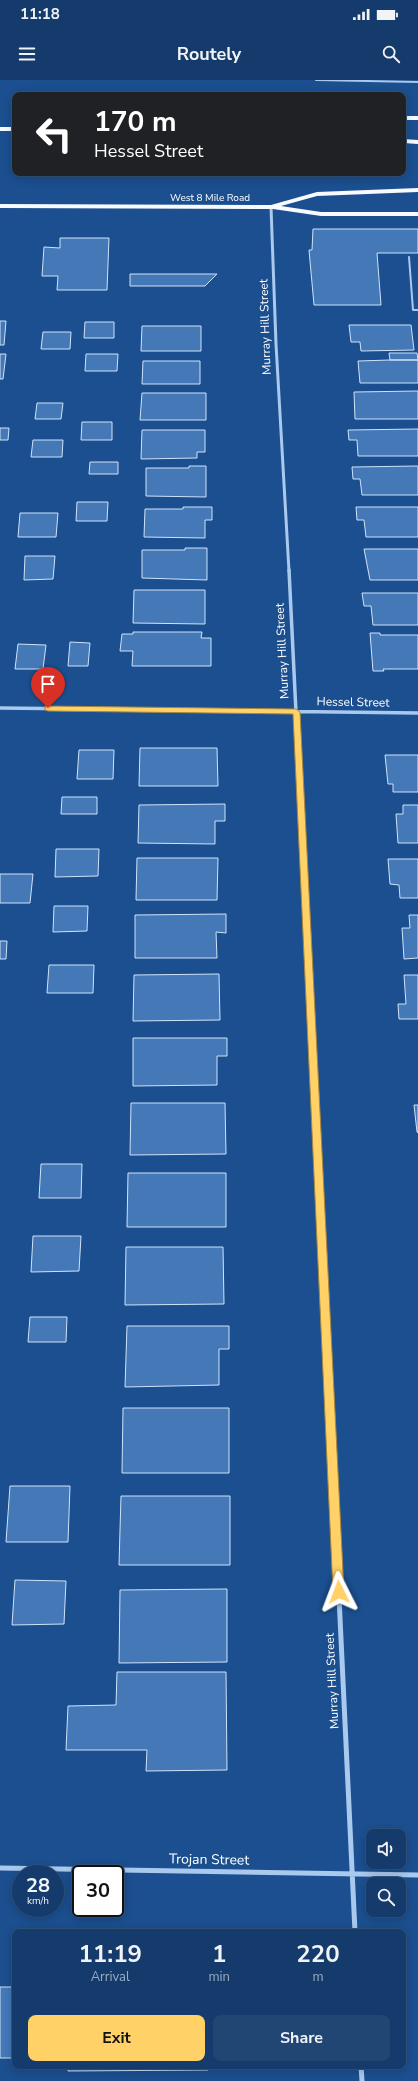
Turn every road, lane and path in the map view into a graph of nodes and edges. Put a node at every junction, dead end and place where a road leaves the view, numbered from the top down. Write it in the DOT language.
graph roads {
  1 [pos="316,80"];
  2 [pos="418,82"];
  3 [pos="406,118"];
  4 [pos="418,118"];
  5 [pos="0,128"];
  6 [pos="12,129"];
  7 [pos="406,141"];
  8 [pos="418,142"];
  9 [pos="418,190"];
  10 [pos="0,206"];
  11 [pos="271,207"];
  12 [pos="418,214"];
  13 [pos="409,257"];
  14 [pos="418,310"];
  15 [pos="0,708"];
  16 [pos="296,712"];
  17 [pos="418,713"];
  18 [pos="0,1868"];
  19 [pos="352,1874"];
  20 [pos="418,1875"];
  21 [pos="355,1929"];
  22 [pos="361,2069"];
  23 [pos="362,2081"];
  1 -- 2 [label="lane"];
  3 -- 4 [label="highway"];
  5 -- 6 [label="highway"];
  7 -- 8 [label="highway"];
  9 -- 11 [label="highway, West 8 Mile Road"];
  10 -- 11 [label="highway, West 8 Mile Road"];
  11 -- 12 [label="highway"];
  11 -- 16 [label="street, Murray Hill Street"];
  13 -- 14 [label="lane"];
  15 -- 16 [label="street, Hessel Street"];
  16 -- 17 [label="street, Hessel Street"];
  16 -- 19 [label="street, Murray Hill Street"];
  18 -- 19 [label="street, Trojan Street"];
  19 -- 20 [label="street, Trojan Street"];
  19 -- 21 [label="street, Murray Hill Street"];
  22 -- 23 [label="street"];
}
